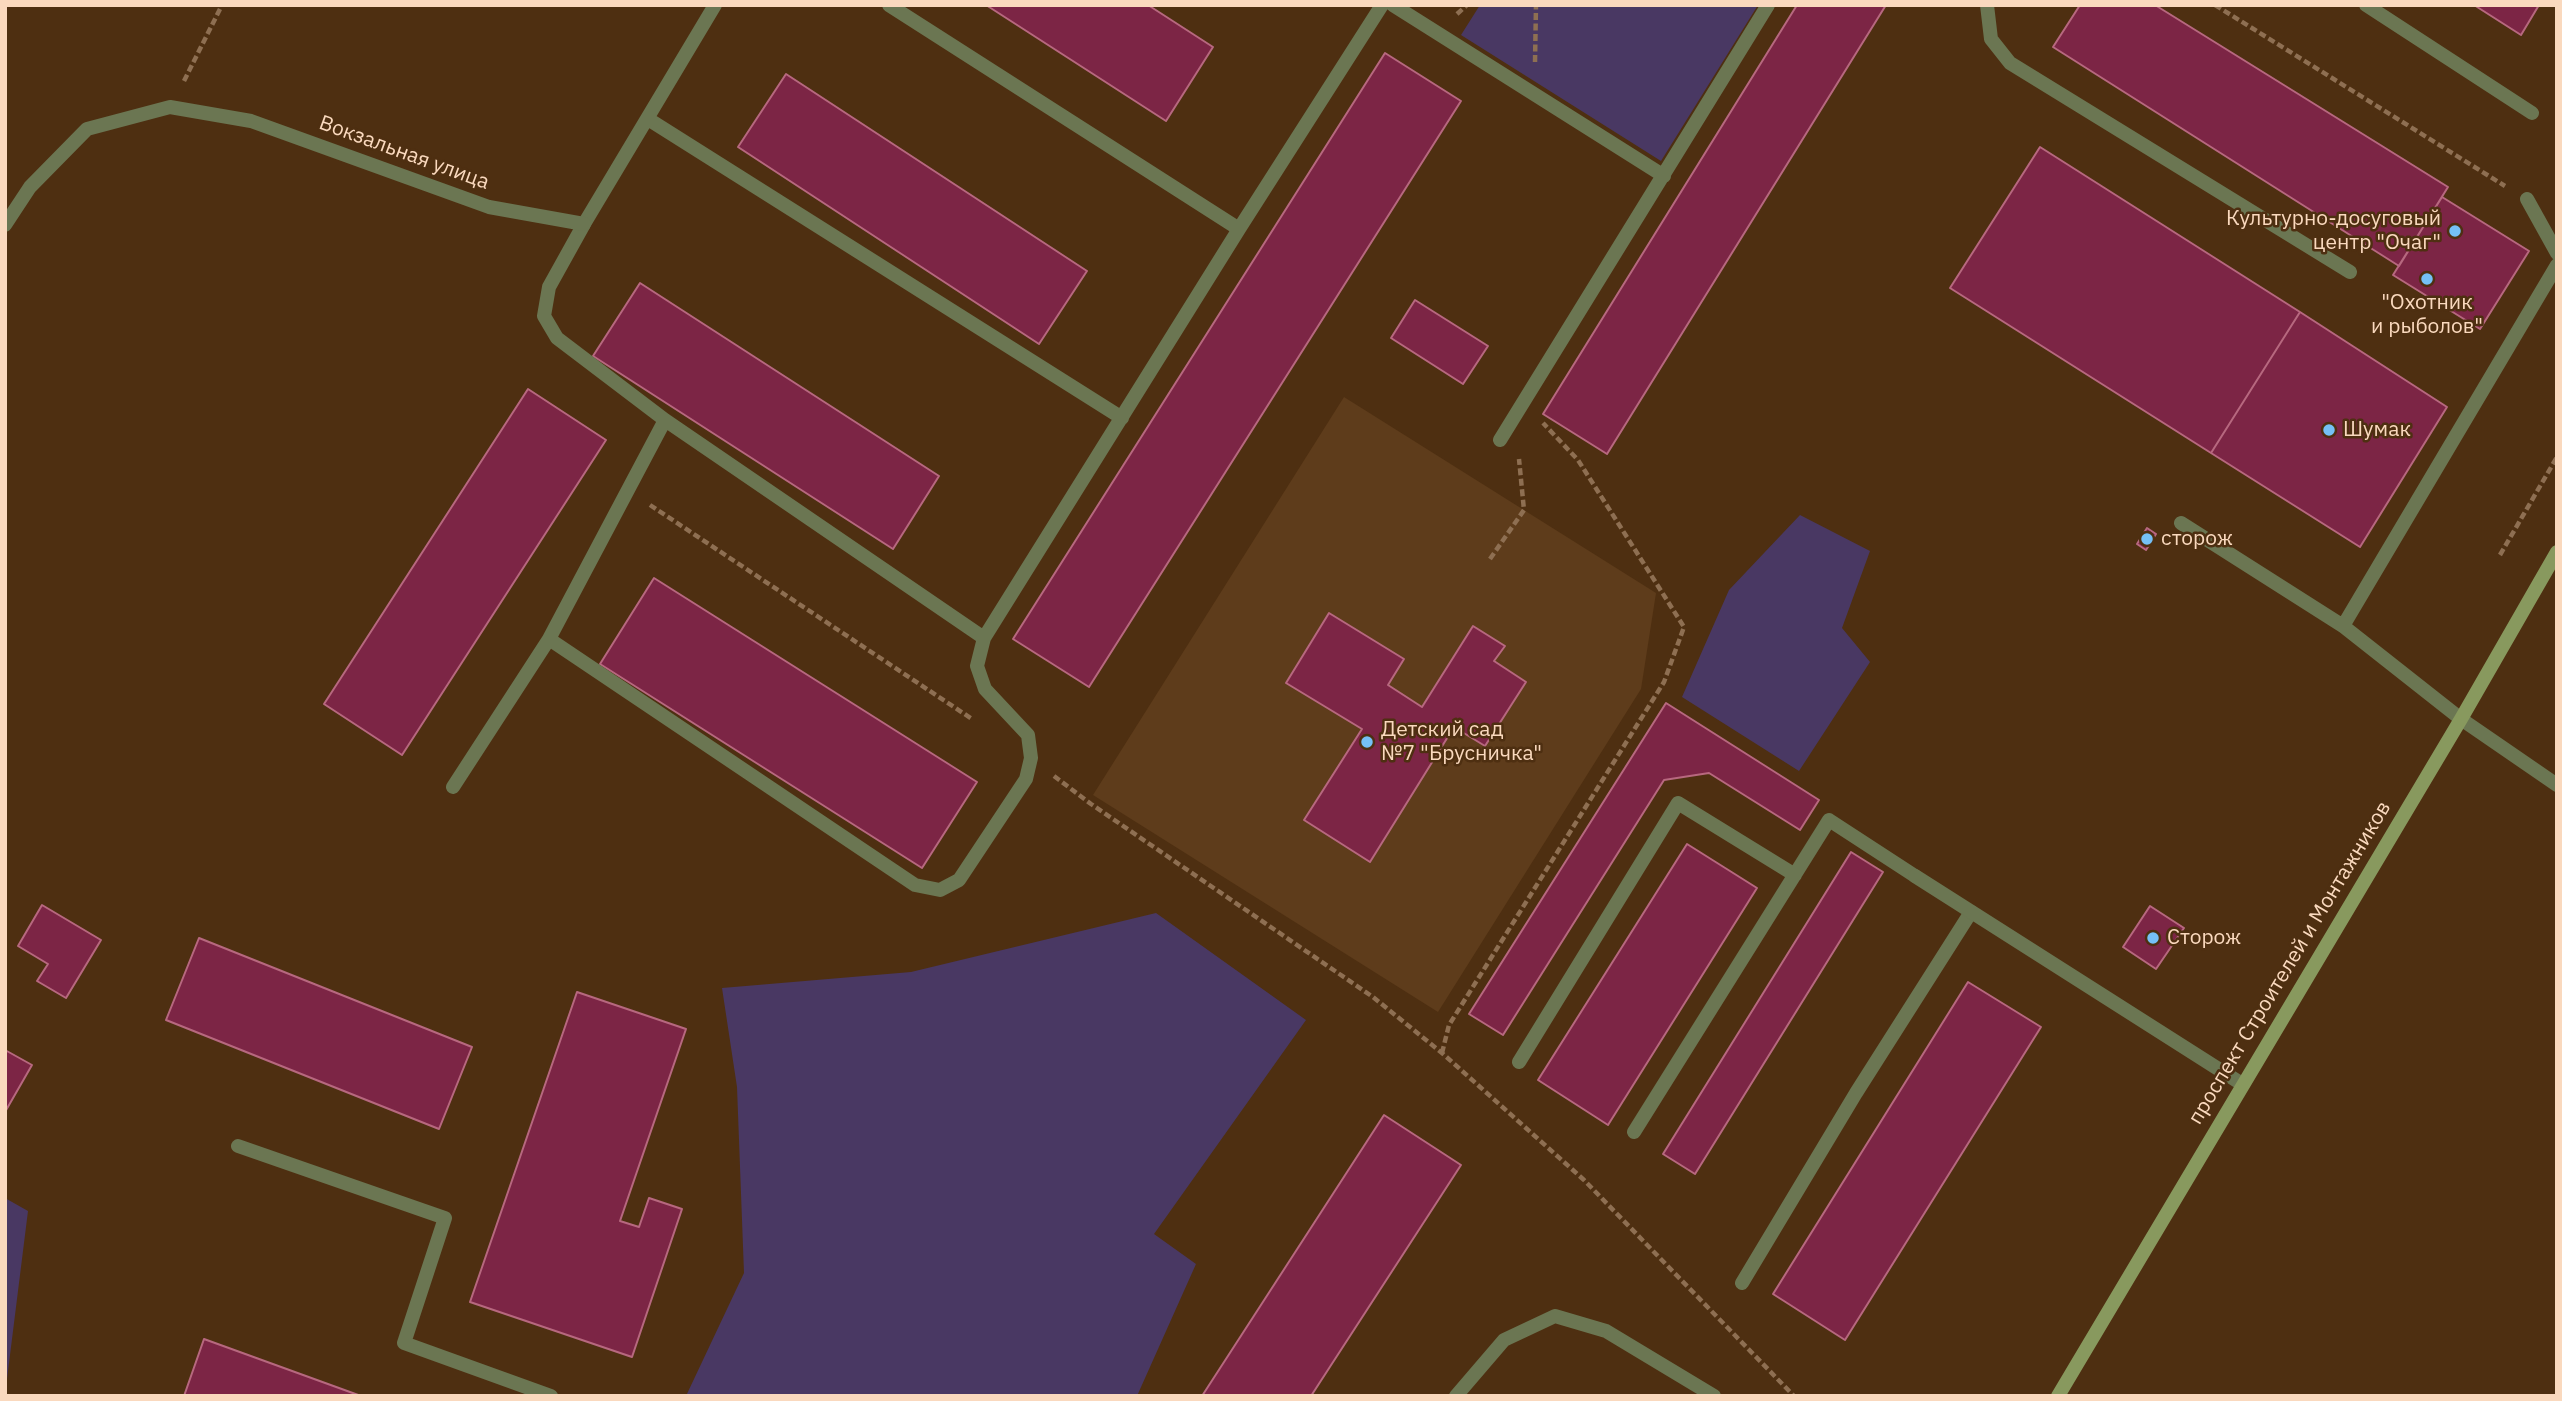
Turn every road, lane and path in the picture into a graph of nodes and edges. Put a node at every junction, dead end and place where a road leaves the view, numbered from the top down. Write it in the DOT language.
graph roads {
  1 [pos="222,5"];
  2 [pos="715,5"];
  3 [pos="890,5"];
  4 [pos="1382,5"];
  5 [pos="1393,5"];
  6 [pos="1536,5"];
  7 [pos="1768,5"];
  8 [pos="1987,5"];
  9 [pos="2214,5"];
  10 [pos="2366,5"];
  11 [pos="1534,94"];
  12 [pos="170,107"];
  13 [pos="2532,113"];
  14 [pos="648,119"];
  15 [pos="1664,176"];
  16 [pos="2527,199"];
  17 [pos="584,224"];
  18 [pos="5,225"];
  19 [pos="1239,229"];
  20 [pos="2557,253"];
  21 [pos="2557,265"];
  22 [pos="2350,272"];
  23 [pos="1523,403"];
  24 [pos="1122,418"];
  25 [pos="665,420"];
  26 [pos="1504,434"];
  27 [pos="2557,457"];
  28 [pos="629,491"];
  29 [pos="2181,523"];
  30 [pos="2557,552"];
  31 [pos="2500,555"];
  32 [pos="1490,559"];
  33 [pos="2343,626"];
  34 [pos="984,638"];
  35 [pos="548,639"];
  36 [pos="2461,719"];
  37 [pos="974,720"];
  38 [pos="1031,758"];
  39 [pos="2557,785"];
  40 [pos="453,787"];
  41 [pos="1796,875"];
  42 [pos="1971,912"];
  43 [pos="1442,1053"];
  44 [pos="1519,1062"];
  45 [pos="2242,1084"];
  46 [pos="1634,1132"];
  47 [pos="237,1146"];
  48 [pos="1742,1283"];
  49 [pos="551,1396"];
  50 [pos="1457,1396"];
  51 [pos="1714,1396"];
  52 [pos="1794,1396"];
  53 [pos="2058,1396"];
  1 -- 12 [label="path"];
  2 -- 14 [label="street"];
  3 -- 19 [label="street"];
  4 -- 19 [label="street"];
  5 -- 11 [label="street"];
  6 -- 11 [label="path"];
  7 -- 15 [label="street"];
  8 -- 22 [label="street"];
  9 -- 16 [label="path"];
  10 -- 13 [label="street"];
  11 -- 15 [label="street"];
  12 -- 17 [label="street, Вокзальная улица"];
  12 -- 18 [label="street, Вокзальная улица"];
  14 -- 17 [label="street"];
  14 -- 24 [label="street"];
  15 -- 23 [label="street"];
  16 -- 20 [label="street"];
  17 -- 25 [label="street"];
  19 -- 24 [label="street"];
  21 -- 33 [label="street"];
  23 -- 26 [label="street"];
  23 -- 43 [label="path"];
  24 -- 34 [label="street"];
  25 -- 28 [label="street"];
  25 -- 34 [label="street"];
  26 -- 32 [label="path"];
  27 -- 31 [label="path"];
  28 -- 35 [label="street"];
  28 -- 37 [label="path"];
  29 -- 33 [label="street"];
  30 -- 36 [label="street, проспект Строителей и Монтажников"];
  33 -- 36 [label="street"];
  34 -- 38 [label="street"];
  35 -- 38 [label="street"];
  35 -- 40 [label="street"];
  36 -- 39 [label="street"];
  36 -- 45 [label="street, проспект Строителей и Монтажников"];
  38 -- 43 [label="path"];
  41 -- 42 [label="street"];
  41 -- 44 [label="street"];
  41 -- 46 [label="street"];
  42 -- 45 [label="street"];
  42 -- 48 [label="street"];
  43 -- 52 [label="path"];
  45 -- 53 [label="street, проспект Строителей и Монтажников"];
  47 -- 49 [label="street"];
  50 -- 51 [label="street"];
}
